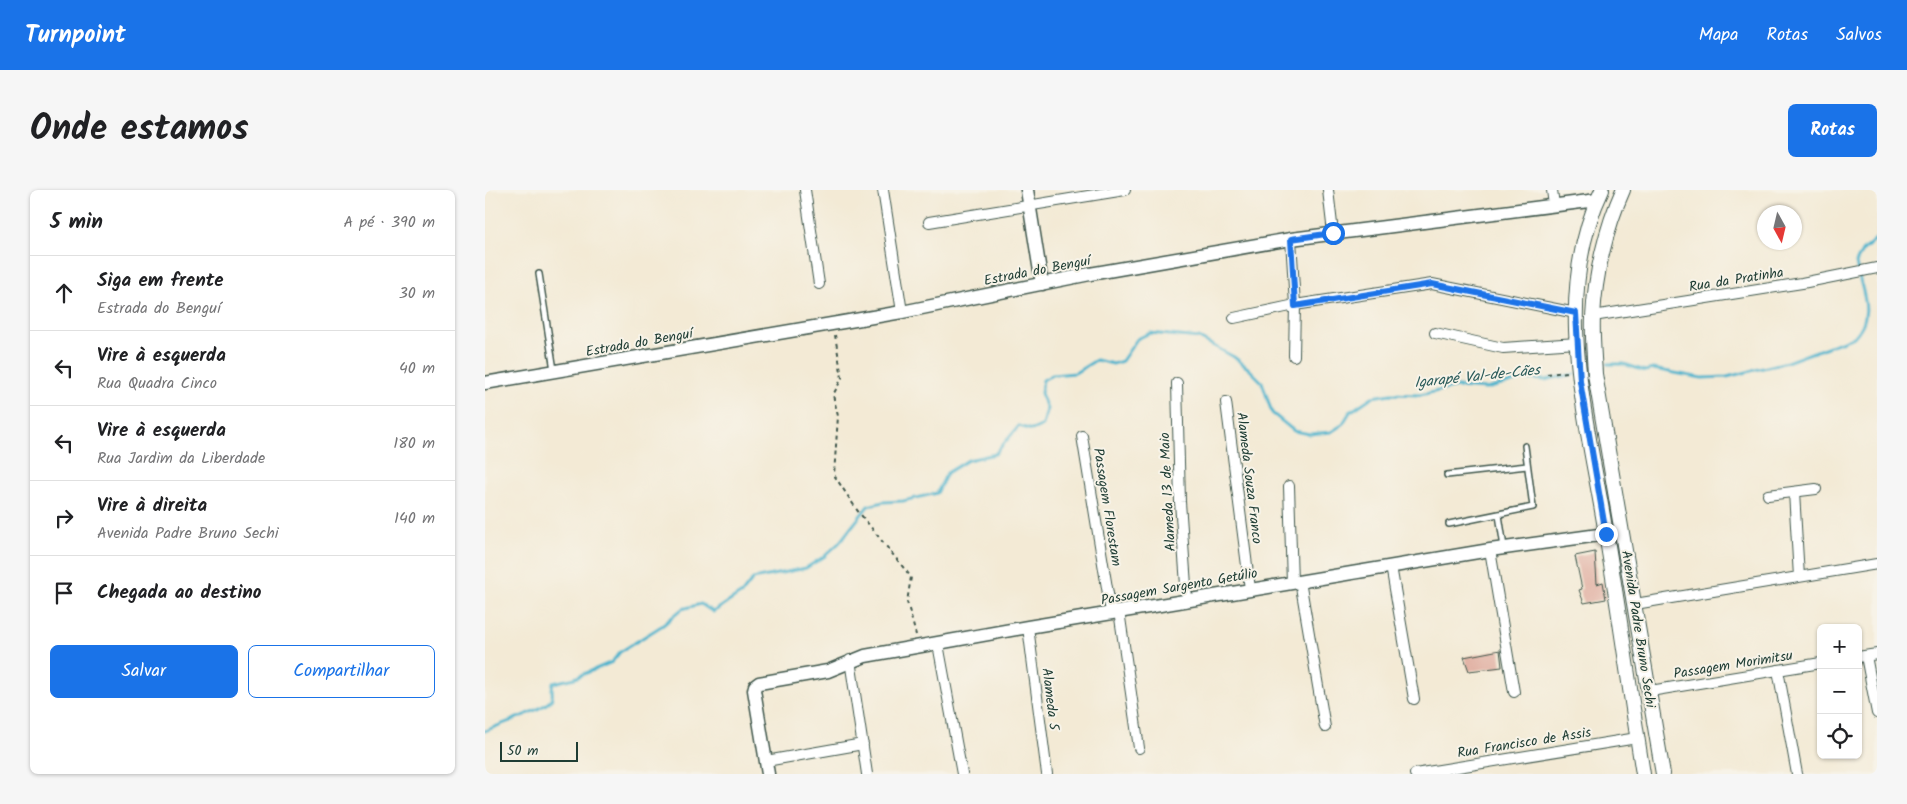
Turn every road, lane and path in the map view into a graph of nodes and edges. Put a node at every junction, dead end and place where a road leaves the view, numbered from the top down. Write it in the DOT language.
graph roads {
  1 [pos="805,190"];
  2 [pos="883,190"];
  3 [pos="1027,190"];
  4 [pos="1125,190"];
  5 [pos="1328,190"];
  6 [pos="1552,190"];
  7 [pos="1623,190"];
  8 [pos="1599,195"];
  9 [pos="1554,205"];
  10 [pos="1029,207"];
  11 [pos="929,222"];
  12 [pos="1333,233"];
  13 [pos="1291,239"];
  14 [pos="1877,268"];
  15 [pos="539,274"];
  16 [pos="819,284"];
  17 [pos="1042,284"];
  18 [pos="1295,306"];
  19 [pos="901,312"];
  20 [pos="1576,313"];
  21 [pos="1596,316"];
  22 [pos="1235,318"];
  23 [pos="833,323"];
  24 [pos="1435,333"];
  25 [pos="1577,343"];
  26 [pos="1294,356"];
  27 [pos="1580,370"];
  28 [pos="555,372"];
  29 [pos="1547,374"];
  30 [pos="485,383"];
  31 [pos="1177,383"];
  32 [pos="1226,402"];
  33 [pos="1083,436"];
  34 [pos="1525,446"];
  35 [pos="1527,466"];
  36 [pos="1447,475"];
  37 [pos="1289,486"];
  38 [pos="1816,489"];
  39 [pos="1794,492"];
  40 [pos="1768,495"];
  41 [pos="1499,515"];
  42 [pos="1449,524"];
  43 [pos="1606,534"];
  44 [pos="1504,548"];
  45 [pos="1489,550"];
  46 [pos="1877,564"];
  47 [pos="1391,566"];
  48 [pos="1799,577"];
  49 [pos="1296,582"];
  50 [pos="1250,589"];
  51 [pos="1187,599"];
  52 [pos="1635,604"];
  53 [pos="1115,612"];
  54 [pos="1028,627"];
  55 [pos="938,644"];
  56 [pos="920,647"];
  57 [pos="1877,654"];
  58 [pos="1862,656"];
  59 [pos="850,660"];
  60 [pos="1817,664"];
  61 [pos="1778,670"];
  62 [pos="1514,692"];
  63 [pos="1649,692"];
  64 [pos="1414,699"];
  65 [pos="1877,713"];
  66 [pos="1325,727"];
  67 [pos="1637,738"];
  68 [pos="863,744"];
  69 [pos="1139,748"];
  70 [pos="766,761"];
  71 [pos="768,774"];
  72 [pos="867,774"];
  73 [pos="962,774"];
  74 [pos="1047,774"];
  75 [pos="1415,774"];
  76 [pos="1643,774"];
  77 [pos="1663,774"];
  78 [pos="1797,774"];
  1 -- 16 [label="street"];
  2 -- 19 [label="street"];
  3 -- 10 [label="street"];
  4 -- 10 [label="street"];
  5 -- 12 [label="street"];
  6 -- 9 [label="street"];
  7 -- 21 [label="main road, Avenida Padre Bruno Sechi"];
  8 -- 9 [label="street, Estrada do Benguí"];
  8 -- 20 [label="main road, Avenida Padre Bruno Sechi"];
  9 -- 12 [label="street, Estrada do Benguí"];
  10 -- 11 [label="street"];
  10 -- 17 [label="street"];
  12 -- 13 [label="street, Estrada do Benguí"];
  13 -- 17 [label="street, Estrada do Benguí"];
  13 -- 18 [label="street"];
  14 -- 21 [label="street, Rua da Pratinha"];
  15 -- 28 [label="lane"];
  17 -- 19 [label="street, Estrada do Benguí"];
  18 -- 20 [label="street"];
  18 -- 22 [label="street"];
  18 -- 26 [label="street"];
  19 -- 23 [label="street, Estrada do Benguí"];
  20 -- 25 [label="main road, Avenida Padre Bruno Sechi"];
  21 -- 52 [label="main road, Avenida Padre Bruno Sechi"];
  23 -- 28 [label="street, Estrada do Benguí"];
  23 -- 56 [label="path"];
  24 -- 25 [label="street"];
  25 -- 27 [label="main road, Avenida Padre Bruno Sechi"];
  27 -- 29 [label="path"];
  27 -- 43 [label="main road, Avenida Padre Bruno Sechi"];
  28 -- 30 [label="street, Estrada do Benguí"];
  31 -- 51 [label="street, Alameda 13 de Maio"];
  32 -- 50 [label="street, Alameda Souza Franco"];
  33 -- 53 [label="street, Passagem Florestam"];
  34 -- 35 [label="lane"];
  35 -- 36 [label="lane"];
  35 -- 41 [label="lane"];
  37 -- 49 [label="street"];
  38 -- 39 [label="street"];
  39 -- 40 [label="street"];
  39 -- 48 [label="street"];
  41 -- 42 [label="lane"];
  41 -- 44 [label="lane"];
  43 -- 44 [label="street, Passagem Sargento Getúlio"];
  43 -- 67 [label="main road, Avenida Padre Bruno Sechi"];
  44 -- 45 [label="street, Passagem Sargento Getúlio"];
  45 -- 47 [label="street, Passagem Sargento Getúlio"];
  45 -- 62 [label="street"];
  46 -- 48 [label="street"];
  47 -- 49 [label="street, Passagem Sargento Getúlio"];
  47 -- 64 [label="street"];
  48 -- 52 [label="street"];
  49 -- 50 [label="street, Passagem Sargento Getúlio"];
  49 -- 66 [label="street"];
  50 -- 51 [label="street, Passagem Sargento Getúlio"];
  51 -- 53 [label="street, Passagem Sargento Getúlio"];
  52 -- 63 [label="main road, Avenida Padre Bruno Sechi"];
  53 -- 54 [label="street, Passagem Sargento Getúlio"];
  53 -- 69 [label="street, Passagem Florestam"];
  54 -- 55 [label="street, Passagem Sargento Getúlio"];
  54 -- 74 [label="street, Alameda 5"];
  55 -- 56 [label="street, Passagem Sargento Getúlio"];
  55 -- 73 [label="street"];
  56 -- 59 [label="street, Passagem Sargento Getúlio"];
  57 -- 58 [label="street"];
  58 -- 65 [label="street"];
  59 -- 68 [label="street"];
  59 -- 70 [label="street, Passagem Sargento Getúlio"];
  60 -- 61 [label="street, Passagem Morimitsu"];
  61 -- 63 [label="street, Passagem Morimitsu"];
  61 -- 78 [label="street"];
  63 -- 77 [label="main road, Avenida Padre Bruno Sechi"];
  67 -- 75 [label="street, Rua Francisco de Assis"];
  67 -- 76 [label="main road, Avenida Padre Bruno Sechi"];
  68 -- 70 [label="street"];
  68 -- 72 [label="street"];
  70 -- 71 [label="street"];
}
